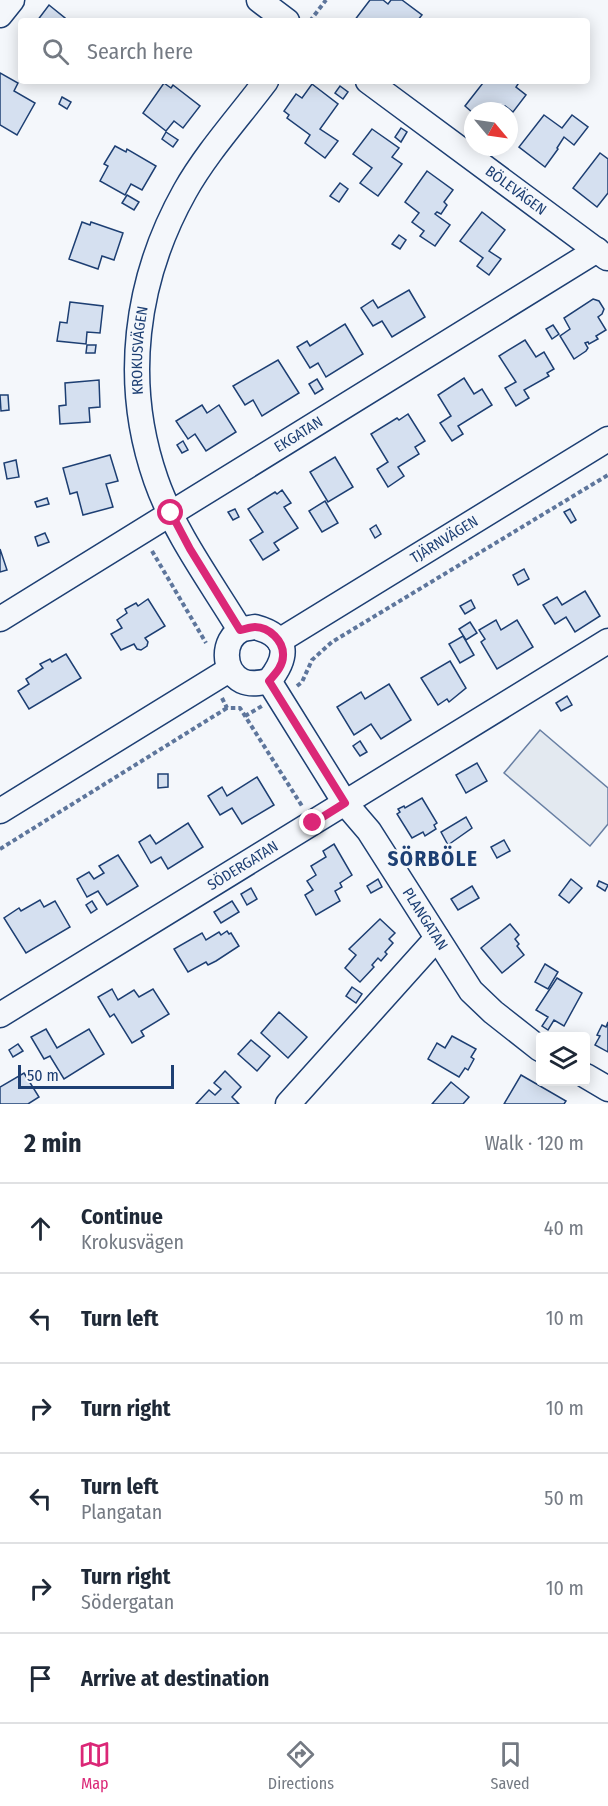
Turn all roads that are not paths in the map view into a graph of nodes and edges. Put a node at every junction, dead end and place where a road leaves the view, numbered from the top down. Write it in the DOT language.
graph roads {
  1 [pos="12,0"];
  2 [pos="259,0"];
  3 [pos="0,15"];
  4 [pos="283,18"];
  5 [pos="264,84"];
  6 [pos="372,84"];
  7 [pos="602,254"];
  8 [pos="608,439"];
  9 [pos="171,513"];
  10 [pos="0,619"];
  11 [pos="240,630"];
  12 [pos="279,641"];
  13 [pos="608,641"];
  14 [pos="230,670"];
  15 [pos="274,689"];
  16 [pos="345,803"];
  17 [pos="0,811"];
  18 [pos="437,938"];
  19 [pos="0,1015"];
  20 [pos="536,1046"];
  21 [pos="590,1079"];
  22 [pos="608,1089"];
  23 [pos="288,1104"];
  1 -- 3 [label="street"];
  2 -- 4 [label="street"];
  5 -- 9 [label="street, KROKUSVÄGEN"];
  6 -- 7 [label="street, BÖLEVÄGEN"];
  7 -- 9 [label="street, EKGATAN"];
  8 -- 12 [label="street, TJÄRNVÄGEN"];
  9 -- 10 [label="street, EKGATAN"];
  9 -- 11 [label="street, KROKUSVÄGEN"];
  11 -- 12 [label="street"];
  11 -- 14 [label="street"];
  12 -- 15 [label="street"];
  13 -- 16 [label="street, SÖDERGATAN"];
  14 -- 15 [label="street"];
  14 -- 17 [label="street"];
  15 -- 16 [label="street, PLANGATAN"];
  16 -- 18 [label="street, PLANGATAN"];
  16 -- 19 [label="street, SÖDERGATAN"];
  18 -- 20 [label="street, PLANGATAN"];
  18 -- 23 [label="street"];
  21 -- 22 [label="street"];
}
